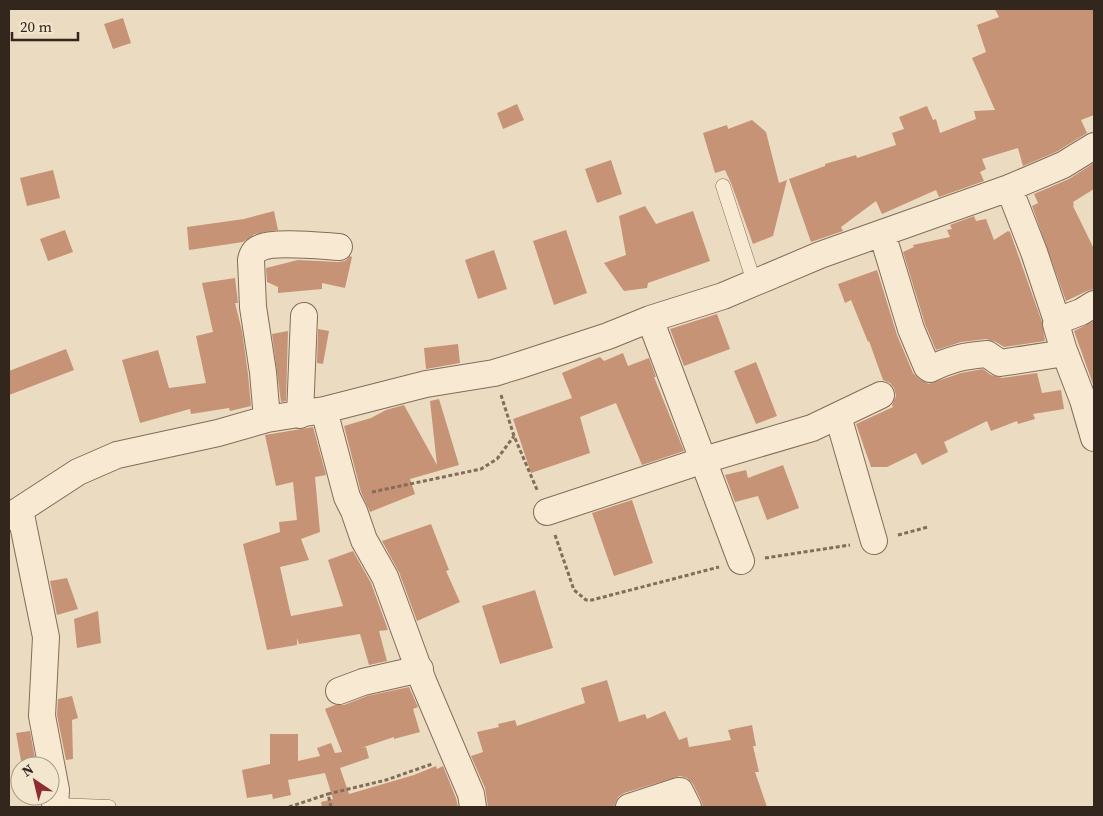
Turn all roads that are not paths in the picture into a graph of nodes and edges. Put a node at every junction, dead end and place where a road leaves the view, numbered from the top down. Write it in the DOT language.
graph roads {
  1 [pos="1094,146"];
  2 [pos="722,186"];
  3 [pos="1009,188"];
  4 [pos="882,233"];
  5 [pos="339,247"];
  6 [pos="754,282"];
  7 [pos="1094,304"];
  8 [pos="304,316"];
  9 [pos="650,319"];
  10 [pos="1057,321"];
  11 [pos="1065,353"];
  12 [pos="881,395"];
  13 [pos="312,412"];
  14 [pos="838,416"];
  15 [pos="267,419"];
  16 [pos="1094,438"];
  17 [pos="704,460"];
  18 [pos="547,512"];
  19 [pos="14,513"];
  20 [pos="874,541"];
  21 [pos="741,561"];
  22 [pos="420,669"];
  23 [pos="339,691"];
  24 [pos="50,756"];
  25 [pos="55,806"];
  26 [pos="109,807"];
  27 [pos="473,807"];
  28 [pos="629,807"];
  29 [pos="688,807"];
  1 -- 3 [label="street"];
  2 -- 6 [label="lane"];
  3 -- 4 [label="street"];
  3 -- 10 [label="street"];
  4 -- 6 [label="street"];
  4 -- 11 [label="street"];
  5 -- 15 [label="street"];
  6 -- 9 [label="street"];
  7 -- 10 [label="street"];
  8 -- 13 [label="street"];
  9 -- 13 [label="street"];
  9 -- 17 [label="street"];
  10 -- 11 [label="street"];
  11 -- 16 [label="street"];
  12 -- 14 [label="street"];
  13 -- 15 [label="street"];
  13 -- 22 [label="street"];
  14 -- 17 [label="street"];
  14 -- 20 [label="street"];
  15 -- 19 [label="street"];
  17 -- 18 [label="street"];
  17 -- 21 [label="street"];
  19 -- 24 [label="street"];
  22 -- 23 [label="street"];
  22 -- 27 [label="street"];
  25 -- 26 [label="lane"];
  28 -- 29 [label="street"];
}
